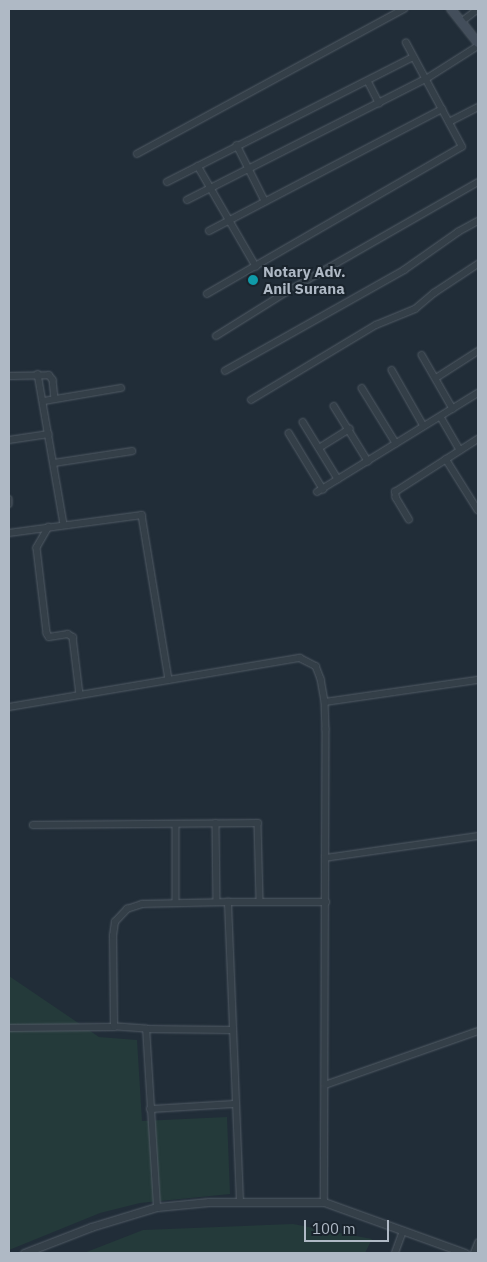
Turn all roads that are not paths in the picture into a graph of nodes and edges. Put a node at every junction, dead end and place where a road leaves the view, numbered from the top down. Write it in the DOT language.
graph roads {
  1 [pos="404,9"];
  2 [pos="451,9"];
  3 [pos="478,9"];
  4 [pos="462,22"];
  5 [pos="406,43"];
  6 [pos="478,44"];
  7 [pos="413,57"];
  8 [pos="426,78"];
  9 [pos="368,81"];
  10 [pos="379,103"];
  11 [pos="478,106"];
  12 [pos="442,109"];
  13 [pos="449,122"];
  14 [pos="237,145"];
  15 [pos="137,154"];
  16 [pos="198,166"];
  17 [pos="249,168"];
  18 [pos="167,182"];
  19 [pos="478,182"];
  20 [pos="210,188"];
  21 [pos="187,200"];
  22 [pos="265,201"];
  23 [pos="229,220"];
  24 [pos="478,221"];
  25 [pos="209,231"];
  26 [pos="478,264"];
  27 [pos="256,266"];
  28 [pos="207,294"];
  29 [pos="216,336"];
  30 [pos="478,351"];
  31 [pos="422,355"];
  32 [pos="392,370"];
  33 [pos="225,371"];
  34 [pos="38,374"];
  35 [pos="10,376"];
  36 [pos="436,378"];
  37 [pos="121,388"];
  38 [pos="362,388"];
  39 [pos="478,393"];
  40 [pos="55,398"];
  41 [pos="251,400"];
  42 [pos="44,401"];
  43 [pos="334,406"];
  44 [pos="453,409"];
  45 [pos="441,417"];
  46 [pos="303,422"];
  47 [pos="424,426"];
  48 [pos="348,429"];
  49 [pos="289,433"];
  50 [pos="49,434"];
  51 [pos="9,440"];
  52 [pos="478,441"];
  53 [pos="396,443"];
  54 [pos="319,448"];
  55 [pos="460,450"];
  56 [pos="132,451"];
  57 [pos="446,459"];
  58 [pos="368,461"];
  59 [pos="54,463"];
  60 [pos="338,479"];
  61 [pos="9,499"];
  62 [pos="9,504"];
  63 [pos="478,510"];
  64 [pos="409,520"];
  65 [pos="64,525"];
  66 [pos="49,527"];
  67 [pos="9,534"];
  68 [pos="169,680"];
  69 [pos="478,680"];
  70 [pos="80,695"];
  71 [pos="325,702"];
  72 [pos="9,706"];
  73 [pos="216,823"];
  74 [pos="176,824"];
  75 [pos="33,825"];
  76 [pos="478,836"];
  77 [pos="325,858"];
  78 [pos="260,901"];
  79 [pos="176,902"];
  80 [pos="217,902"];
  81 [pos="228,902"];
  82 [pos="326,902"];
  83 [pos="114,1027"];
  84 [pos="9,1028"];
  85 [pos="146,1029"];
  86 [pos="232,1030"];
  87 [pos="478,1031"];
  88 [pos="325,1084"];
  89 [pos="235,1104"];
  90 [pos="150,1109"];
  91 [pos="240,1202"];
  92 [pos="324,1202"];
  93 [pos="157,1207"];
  94 [pos="403,1231"];
  95 [pos="478,1243"];
  96 [pos="24,1253"];
  97 [pos="395,1253"];
  98 [pos="465,1253"];
  99 [pos="474,1253"];
  1 -- 15 [label="street"];
  2 -- 4 [label="main road"];
  3 -- 4 [label="street"];
  4 -- 6 [label="main road"];
  5 -- 7 [label="street"];
  6 -- 8 [label="street"];
  7 -- 8 [label="street"];
  7 -- 9 [label="street"];
  8 -- 10 [label="street"];
  8 -- 12 [label="street"];
  9 -- 10 [label="street"];
  9 -- 14 [label="street"];
  10 -- 17 [label="street"];
  11 -- 13 [label="street"];
  12 -- 13 [label="street"];
  12 -- 22 [label="street"];
  13 -- 27 [label="street"];
  14 -- 16 [label="street"];
  14 -- 17 [label="street"];
  16 -- 18 [label="street"];
  16 -- 20 [label="street"];
  17 -- 20 [label="street"];
  17 -- 22 [label="street"];
  19 -- 29 [label="street"];
  20 -- 21 [label="street"];
  20 -- 23 [label="street"];
  22 -- 23 [label="street"];
  23 -- 25 [label="street"];
  23 -- 27 [label="street"];
  24 -- 33 [label="street"];
  26 -- 41 [label="street"];
  27 -- 28 [label="street"];
  30 -- 36 [label="street"];
  31 -- 36 [label="street"];
  32 -- 47 [label="street"];
  34 -- 35 [label="street"];
  34 -- 40 [label="street"];
  34 -- 42 [label="street"];
  36 -- 44 [label="street"];
  37 -- 40 [label="street"];
  38 -- 53 [label="street"];
  39 -- 44 [label="street"];
  40 -- 42 [label="street"];
  42 -- 50 [label="street"];
  43 -- 48 [label="street"];
  44 -- 45 [label="street"];
  45 -- 47 [label="street"];
  45 -- 55 [label="street"];
  46 -- 54 [label="street"];
  47 -- 53 [label="street"];
  48 -- 54 [label="street"];
  48 -- 58 [label="street"];
  49 -- 60 [label="street"];
  50 -- 51 [label="street"];
  50 -- 59 [label="street"];
  52 -- 55 [label="street"];
  53 -- 58 [label="street"];
  54 -- 60 [label="street"];
  55 -- 57 [label="street"];
  56 -- 59 [label="street"];
  57 -- 63 [label="street"];
  57 -- 64 [label="street"];
  58 -- 60 [label="street"];
  59 -- 65 [label="street"];
  61 -- 62 [label="street"];
  65 -- 66 [label="street"];
  65 -- 68 [label="street"];
  66 -- 67 [label="street"];
  66 -- 70 [label="street"];
  68 -- 70 [label="street"];
  68 -- 71 [label="street"];
  69 -- 71 [label="street"];
  70 -- 72 [label="street"];
  71 -- 77 [label="street"];
  73 -- 74 [label="street"];
  73 -- 78 [label="street"];
  73 -- 80 [label="street"];
  74 -- 75 [label="street"];
  74 -- 79 [label="street"];
  76 -- 77 [label="street"];
  77 -- 82 [label="street"];
  78 -- 81 [label="street"];
  78 -- 82 [label="street"];
  79 -- 80 [label="street"];
  79 -- 83 [label="street"];
  80 -- 81 [label="street"];
  81 -- 86 [label="street"];
  82 -- 88 [label="street"];
  83 -- 84 [label="street"];
  83 -- 85 [label="street"];
  85 -- 86 [label="street"];
  85 -- 90 [label="street"];
  86 -- 89 [label="street"];
  87 -- 88 [label="street"];
  88 -- 92 [label="street"];
  89 -- 90 [label="street"];
  89 -- 91 [label="street"];
  90 -- 93 [label="street"];
  91 -- 92 [label="street"];
  91 -- 93 [label="street"];
  92 -- 94 [label="street"];
  93 -- 96 [label="street"];
  94 -- 97 [label="street"];
  94 -- 98 [label="street"];
  95 -- 99 [label="street"];
}
